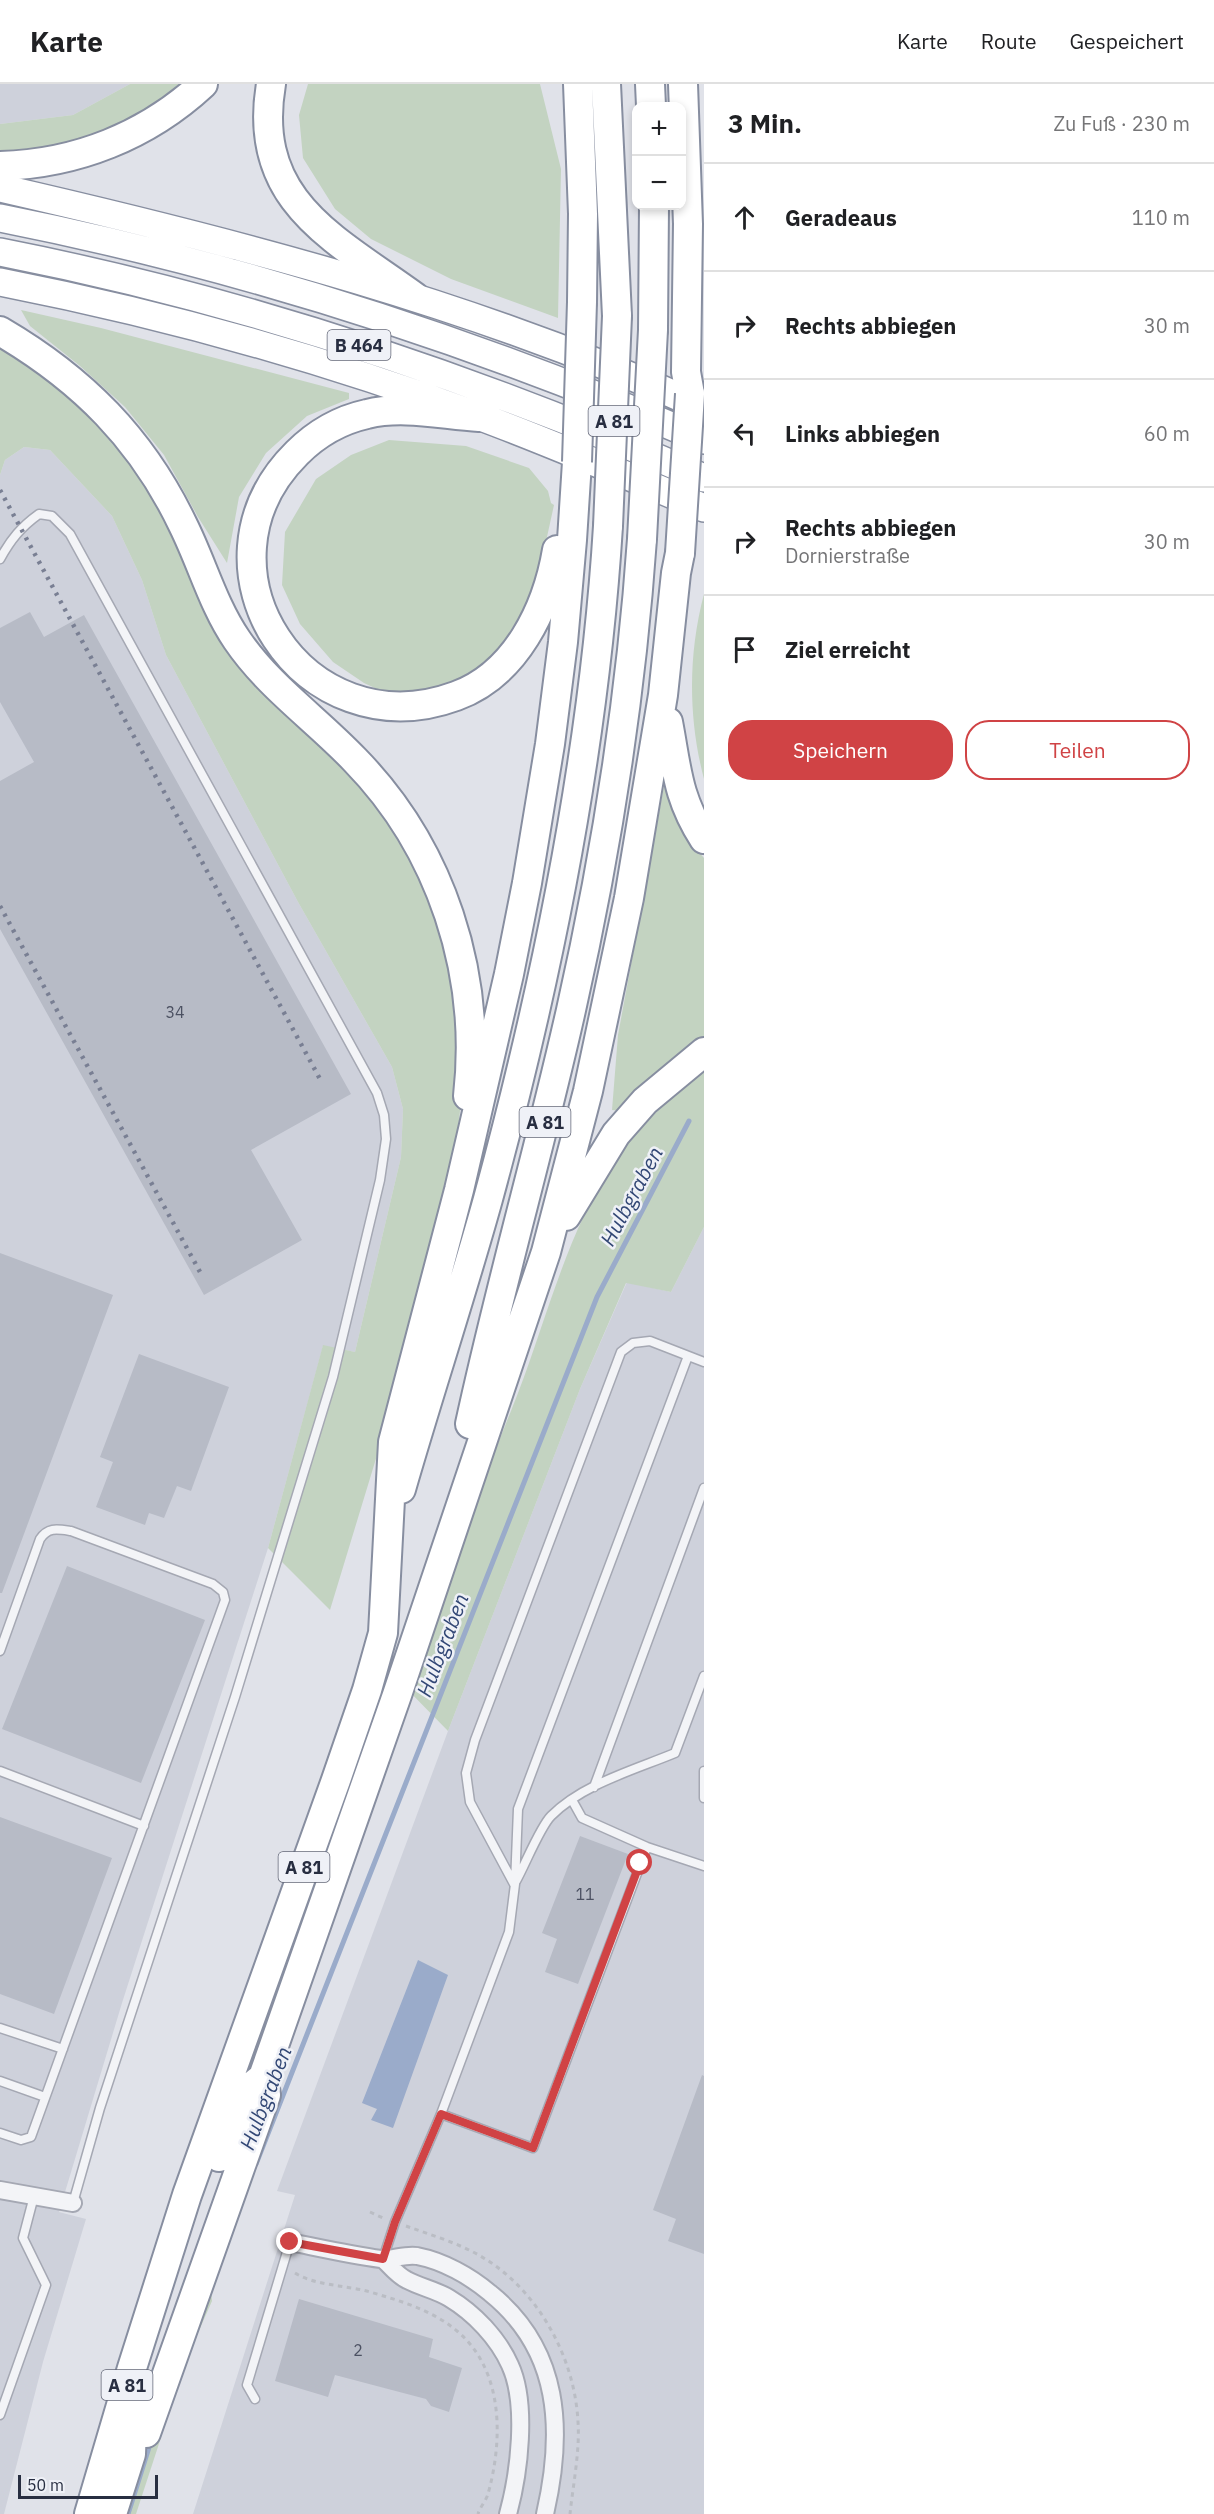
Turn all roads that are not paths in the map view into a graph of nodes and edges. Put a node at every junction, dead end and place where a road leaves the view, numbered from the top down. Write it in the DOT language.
graph roads {
  1 [pos="203,84"];
  2 [pos="272,84"];
  3 [pos="560,84"];
  4 [pos="578,84"];
  5 [pos="606,84"];
  6 [pos="650,84"];
  7 [pos="683,84"];
  8 [pos="651,102"];
  9 [pos="0,166"];
  10 [pos="581,182"];
  11 [pos="0,188"];
  12 [pos="654,210"];
  13 [pos="0,218"];
  14 [pos="0,252"];
  15 [pos="0,282"];
  16 [pos="415,297"];
  17 [pos="0,331"];
  18 [pos="698,345"];
  19 [pos="697,401"];
  20 [pos="479,417"];
  21 [pos="704,440"];
  22 [pos="704,478"];
  23 [pos="704,508"];
  24 [pos="568,510"];
  25 [pos="0,559"];
  26 [pos="663,695"];
  27 [pos="704,839"];
  28 [pos="704,1052"];
  29 [pos="466,1157"];
  30 [pos="546,1252"];
  31 [pos="688,1356"];
  32 [pos="704,1362"];
  33 [pos="704,1488"];
  34 [pos="389,1532"];
  35 [pos="0,1651"];
  36 [pos="704,1676"];
  37 [pos="397,1695"];
  38 [pos="0,1771"];
  39 [pos="704,1771"];
  40 [pos="594,1786"];
  41 [pos="704,1797"];
  42 [pos="572,1800"];
  43 [pos="144,1826"];
  44 [pos="647,1847"];
  45 [pos="704,1866"];
  46 [pos="515,1884"];
  47 [pos="0,2028"];
  48 [pos="63,2049"];
  49 [pos="0,2081"];
  50 [pos="45,2097"];
  51 [pos="441,2114"];
  52 [pos="0,2133"];
  53 [pos="0,2190"];
  54 [pos="34,2196"];
  55 [pos="206,2196"];
  56 [pos="73,2204"];
  57 [pos="290,2242"];
  58 [pos="383,2259"];
  59 [pos="185,2262"];
  60 [pos="255,2399"];
  61 [pos="0,2415"];
  62 [pos="89,2514"];
  63 [pos="112,2514"];
  64 [pos="508,2514"];
  65 [pos="545,2514"];
  1 -- 9 [label="highway"];
  2 -- 16 [label="highway"];
  3 -- 10 [label="highway"];
  4 -- 10 [label="highway"];
  5 -- 34 [label="highway, A 81, bridge"];
  6 -- 8 [label="highway"];
  7 -- 18 [label="highway"];
  10 -- 24 [label="highway, bridge"];
  11 -- 16 [label="highway"];
  12 -- 37 [label="highway, A 81, bridge"];
  13 -- 21 [label="highway, B 464"];
  14 -- 22 [label="highway, B 464"];
  15 -- 20 [label="highway, B 464"];
  16 -- 19 [label="highway"];
  17 -- 29 [label="highway"];
  18 -- 19 [label="highway"];
  19 -- 26 [label="highway, bridge"];
  20 -- 23 [label="highway, B 464"];
  20 -- 24 [label="highway"];
  24 -- 29 [label="highway"];
  25 -- 56 [label="lane"];
  26 -- 27 [label="highway"];
  26 -- 30 [label="highway"];
  28 -- 30 [label="highway"];
  29 -- 34 [label="highway"];
  30 -- 37 [label="highway"];
  31 -- 32 [label="lane"];
  31 -- 46 [label="lane"];
  31 -- 46 [label="lane"];
  33 -- 40 [label="lane"];
  34 -- 55 [label="highway, A 81"];
  35 -- 43 [label="lane"];
  36 -- 40 [label="lane"];
  37 -- 55 [label="highway, A 81"];
  38 -- 43 [label="lane"];
  39 -- 41 [label="lane"];
  40 -- 42 [label="lane"];
  42 -- 44 [label="lane"];
  42 -- 46 [label="lane"];
  43 -- 48 [label="lane"];
  44 -- 45 [label="lane"];
  44 -- 51 [label="lane"];
  46 -- 51 [label="lane"];
  47 -- 48 [label="lane"];
  48 -- 50 [label="lane"];
  49 -- 50 [label="lane"];
  50 -- 52 [label="lane"];
  51 -- 58 [label="lane"];
  53 -- 54 [label="street"];
  54 -- 56 [label="street"];
  54 -- 61 [label="lane"];
  55 -- 59 [label="highway, A 81"];
  55 -- 59 [label="highway, A 81"];
  57 -- 58 [label="street"];
  57 -- 60 [label="lane"];
  58 -- 64 [label="street"];
  58 -- 65 [label="street"];
  59 -- 62 [label="highway, A 81"];
  59 -- 63 [label="highway, A 81"];
}
